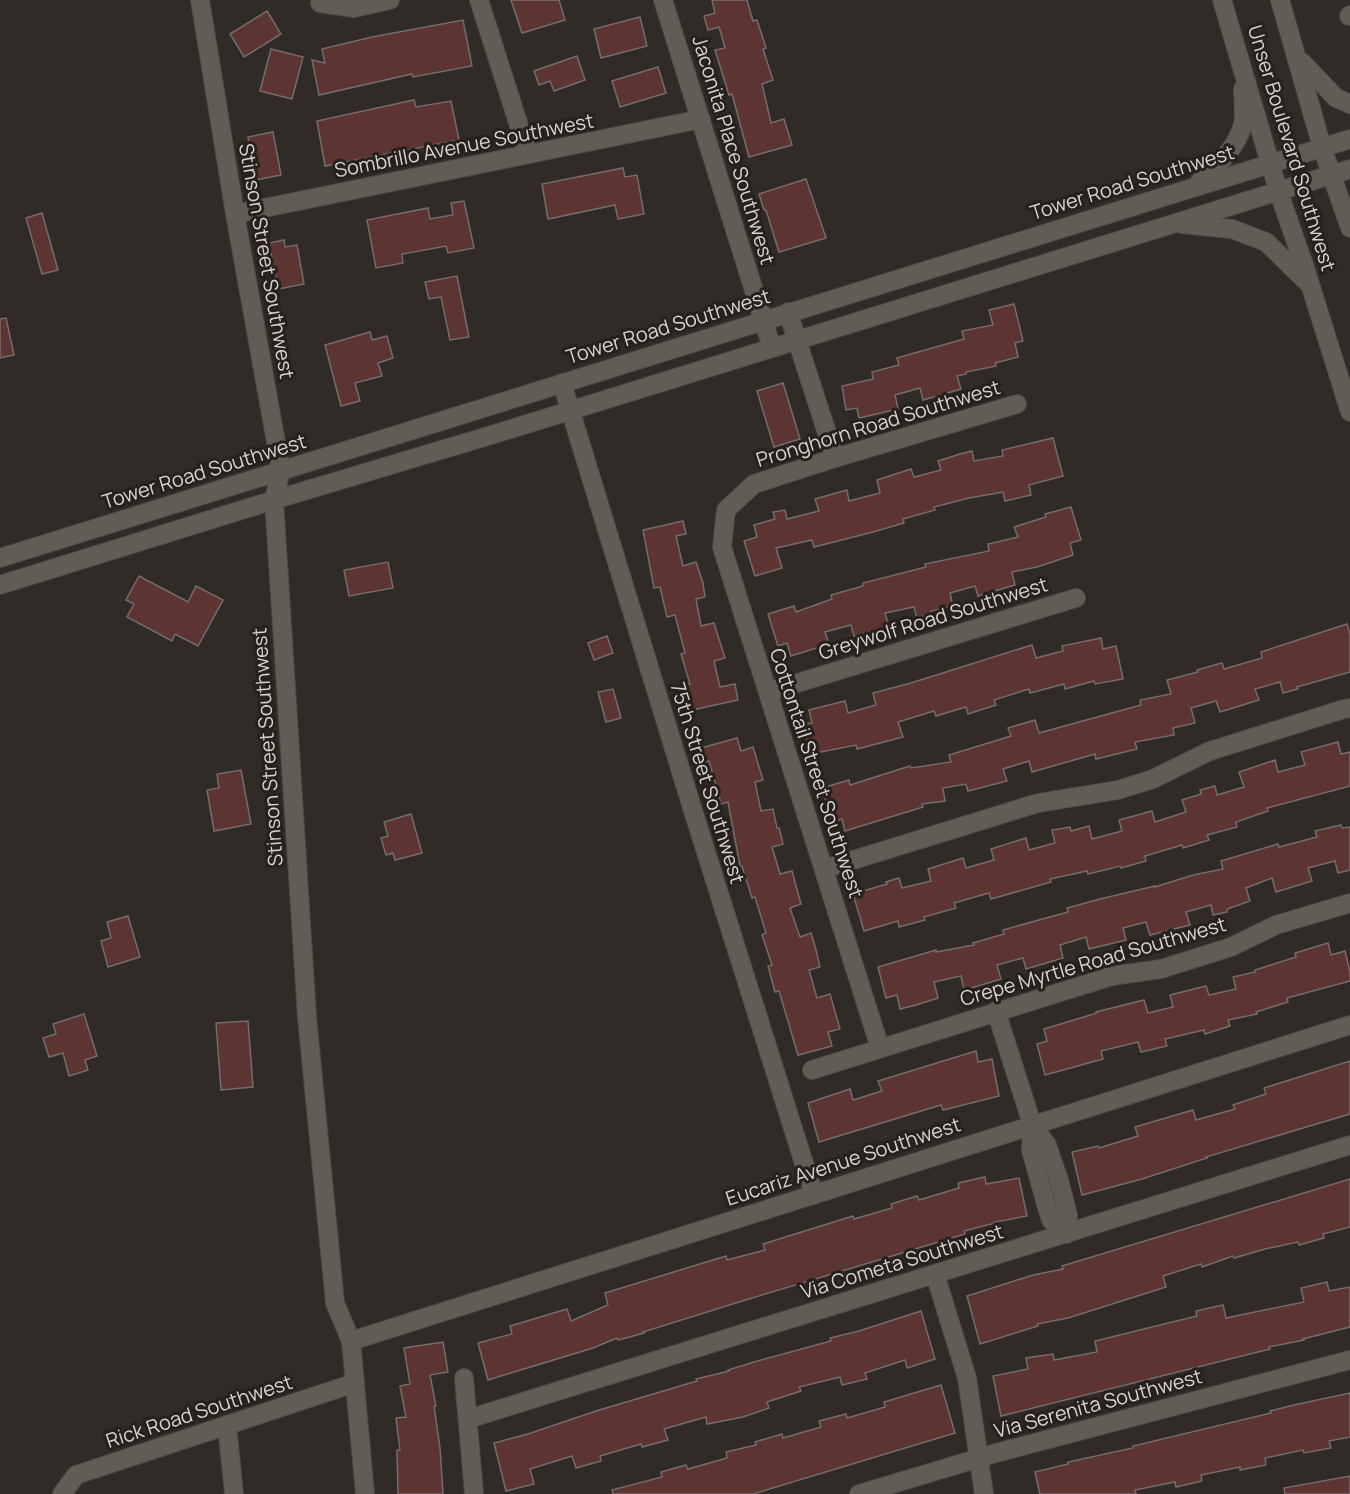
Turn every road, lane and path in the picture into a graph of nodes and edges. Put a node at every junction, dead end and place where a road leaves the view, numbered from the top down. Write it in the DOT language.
graph roads {
  1 [pos="200,0"];
  2 [pos="390,0"];
  3 [pos="479,0"];
  4 [pos="663,0"];
  5 [pos="1222,0"];
  6 [pos="1280,0"];
  7 [pos="320,3"];
  8 [pos="1297,57"];
  9 [pos="1244,70"];
  10 [pos="1350,104"];
  11 [pos="701,119"];
  12 [pos="1350,139"];
  13 [pos="1322,147"];
  14 [pos="528,154"];
  15 [pos="1271,163"];
  16 [pos="1350,169"];
  17 [pos="1332,175"];
  18 [pos="1194,187"];
  19 [pos="1278,190"];
  20 [pos="235,214"];
  21 [pos="1174,223"];
  22 [pos="1350,228"];
  23 [pos="1311,286"];
  24 [pos="788,312"];
  25 [pos="763,320"];
  26 [pos="796,341"];
  27 [pos="772,348"];
  28 [pos="562,383"];
  29 [pos="1017,404"];
  30 [pos="570,411"];
  31 [pos="1350,412"];
  32 [pos="834,458"];
  33 [pos="281,470"];
  34 [pos="274,500"];
  35 [pos="726,510"];
  36 [pos="0,558"];
  37 [pos="0,585"];
  38 [pos="1076,598"];
  39 [pos="768,692"];
  40 [pos="1350,708"];
  41 [pos="824,869"];
  42 [pos="1350,903"];
  43 [pos="996,1011"];
  44 [pos="1350,1025"];
  45 [pos="880,1048"];
  46 [pos="812,1070"];
  47 [pos="1032,1124"];
  48 [pos="1350,1145"];
  49 [pos="814,1195"];
  50 [pos="1066,1234"];
  51 [pos="935,1274"];
  52 [pos="351,1341"];
  53 [pos="1350,1360"];
  54 [pos="464,1378"];
  55 [pos="355,1383"];
  56 [pos="468,1419"];
  57 [pos="226,1425"];
  58 [pos="979,1457"];
  59 [pos="63,1492"];
  60 [pos="234,1494"];
  61 [pos="364,1494"];
  62 [pos="474,1494"];
  63 [pos="859,1494"];
  64 [pos="984,1494"];
  1 -- 20 [label="street, Stinson Street Southwest"];
  2 -- 7 [label="street"];
  3 -- 14 [label="street"];
  4 -- 11 [label="street, Jaconita Place Southwest"];
  5 -- 9 [label="street, Unser Boulevard Southwest"];
  6 -- 8 [label="street, Unser Boulevard Southwest"];
  8 -- 10 [label="street"];
  8 -- 13 [label="street, Unser Boulevard Southwest"];
  9 -- 15 [label="street, Unser Boulevard Southwest"];
  9 -- 18 [label="street"];
  11 -- 14 [label="street, Sombrillo Avenue Southwest"];
  11 -- 25 [label="street, Jaconita Place Southwest"];
  12 -- 13 [label="street, Tower Road Southwest"];
  13 -- 15 [label="street, Tower Road Southwest"];
  13 -- 17 [label="street, Unser Boulevard Southwest"];
  14 -- 20 [label="street, Sombrillo Avenue Southwest"];
  15 -- 18 [label="street, Tower Road Southwest"];
  15 -- 19 [label="street, Unser Boulevard Southwest"];
  16 -- 17 [label="street"];
  17 -- 19 [label="street"];
  17 -- 22 [label="street, Unser Boulevard Southwest"];
  18 -- 24 [label="street, Tower Road Southwest"];
  19 -- 21 [label="street"];
  19 -- 23 [label="street, Unser Boulevard Southwest"];
  20 -- 33 [label="street, Stinson Street Southwest"];
  21 -- 23 [label="street"];
  21 -- 26 [label="street"];
  23 -- 31 [label="street, Unser Boulevard Southwest"];
  24 -- 25 [label="street, Tower Road Southwest"];
  24 -- 26 [label="street"];
  25 -- 27 [label="street, Jaconita Place Southwest"];
  25 -- 28 [label="street, Tower Road Southwest"];
  26 -- 27 [label="street"];
  26 -- 32 [label="street"];
  27 -- 30 [label="street"];
  28 -- 30 [label="street, 75th Street Southwest"];
  28 -- 33 [label="street, Tower Road Southwest"];
  29 -- 32 [label="street, Pronghorn Road Southwest"];
  30 -- 34 [label="street"];
  30 -- 49 [label="street, 75th Street Southwest"];
  32 -- 35 [label="street, Pronghorn Road Southwest"];
  33 -- 34 [label="street, Stinson Street Southwest"];
  33 -- 36 [label="street, Tower Road Southwest"];
  34 -- 37 [label="street"];
  34 -- 52 [label="street, Stinson Street Southwest"];
  35 -- 39 [label="street, Cottontail Street Southwest"];
  38 -- 39 [label="street, Greywolf Road Southwest"];
  39 -- 41 [label="street, Cottontail Street Southwest"];
  40 -- 41 [label="street"];
  41 -- 45 [label="street, Cottontail Street Southwest"];
  42 -- 43 [label="street, Crepe Myrtle Road Southwest"];
  43 -- 45 [label="street, Crepe Myrtle Road Southwest"];
  43 -- 47 [label="street"];
  44 -- 47 [label="street, Eucariz Avenue Southwest"];
  45 -- 46 [label="street, Crepe Myrtle Road Southwest"];
  47 -- 49 [label="street, Eucariz Avenue Southwest"];
  47 -- 50 [label="street"];
  48 -- 50 [label="street, Via Cometa Southwest"];
  49 -- 52 [label="street, Eucariz Avenue Southwest"];
  50 -- 51 [label="street, Via Cometa Southwest"];
  51 -- 56 [label="street, Via Cometa Southwest"];
  51 -- 58 [label="street"];
  52 -- 55 [label="street, Stinson Street Southwest"];
  53 -- 58 [label="street, Via Serenita Southwest"];
  54 -- 56 [label="street"];
  55 -- 57 [label="street, Rick Road Southwest"];
  55 -- 61 [label="street, Stinson Street Southwest"];
  56 -- 62 [label="street"];
  57 -- 59 [label="street, Rick Road Southwest"];
  57 -- 60 [label="street"];
  58 -- 63 [label="street, Via Serenita Southwest"];
  58 -- 64 [label="street"];
}
